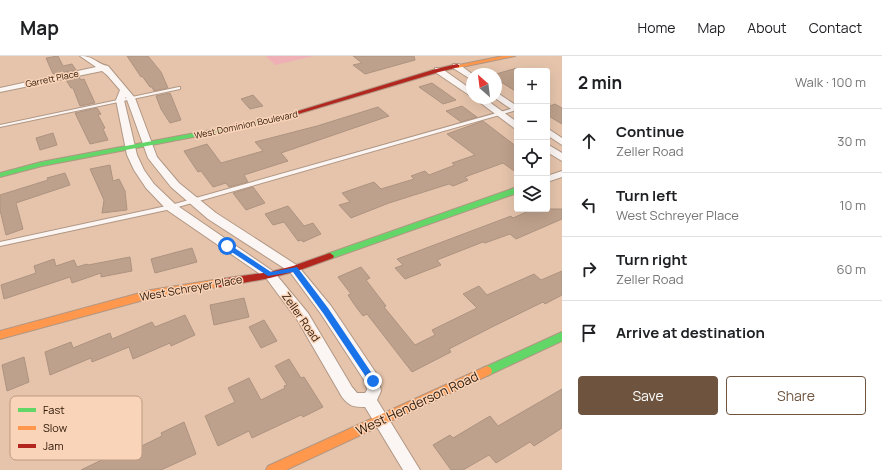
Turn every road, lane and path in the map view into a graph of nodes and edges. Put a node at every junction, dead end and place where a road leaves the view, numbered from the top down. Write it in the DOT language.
graph roads {
  1 [pos="84,56"];
  2 [pos="512,56"];
  3 [pos="456,66"];
  4 [pos="105,68"];
  5 [pos="438,70"];
  6 [pos="466,74"];
  7 [pos="179,88"];
  8 [pos="0,90"];
  9 [pos="466,90"];
  10 [pos="125,96"];
  11 [pos="502,99"];
  12 [pos="486,104"];
  13 [pos="514,108"];
  14 [pos="514,110"];
  15 [pos="500,114"];
  16 [pos="514,124"];
  17 [pos="0,126"];
  18 [pos="550,133"];
  19 [pos="562,142"];
  20 [pos="147,145"];
  21 [pos="130,148"];
  22 [pos="550,149"];
  23 [pos="562,158"];
  24 [pos="562,174"];
  25 [pos="0,175"];
  26 [pos="550,178"];
  27 [pos="514,191"];
  28 [pos="193,201"];
  29 [pos="171,207"];
  30 [pos="0,244"];
  31 [pos="294,269"];
  32 [pos="270,274"];
  33 [pos="0,335"];
  34 [pos="562,336"];
  35 [pos="369,400"];
  36 [pos="382,419"];
  37 [pos="272,470"];
  38 [pos="412,470"];
  1 -- 4 [label="street, Zeller Road"];
  2 -- 3 [label="street, West Dominion Boulevard"];
  3 -- 5 [label="street, West Dominion Boulevard"];
  3 -- 6 [label="street"];
  4 -- 8 [label="street, Garrett Place"];
  4 -- 10 [label="street, Zeller Road"];
  5 -- 9 [label="street"];
  5 -- 20 [label="street, West Dominion Boulevard"];
  7 -- 10 [label="lane"];
  10 -- 17 [label="lane"];
  10 -- 20 [label="street, Zeller Road"];
  10 -- 21 [label="street, Zeller Road"];
  11 -- 13 [label="street"];
  12 -- 15 [label="street"];
  14 -- 15 [label="lane"];
  15 -- 16 [label="street"];
  15 -- 28 [label="lane"];
  18 -- 19 [label="street"];
  20 -- 21 [label="street, West Dominion Boulevard"];
  20 -- 28 [label="street, Zeller Road"];
  21 -- 25 [label="street, West Dominion Boulevard"];
  21 -- 29 [label="street, Zeller Road"];
  22 -- 23 [label="street"];
  24 -- 26 [label="street"];
  27 -- 31 [label="street, West Schreyer Place"];
  28 -- 29 [label="lane"];
  28 -- 31 [label="street, Zeller Road"];
  29 -- 30 [label="lane"];
  29 -- 32 [label="street, Zeller Road"];
  31 -- 32 [label="street, West Schreyer Place"];
  31 -- 35 [label="street, Zeller Road"];
  32 -- 33 [label="street, West Schreyer Place"];
  32 -- 35 [label="street, Zeller Road"];
  34 -- 36 [label="street, West Henderson Road"];
  35 -- 36 [label="street"];
  36 -- 37 [label="street, West Henderson Road"];
  36 -- 38 [label="street"];
}
